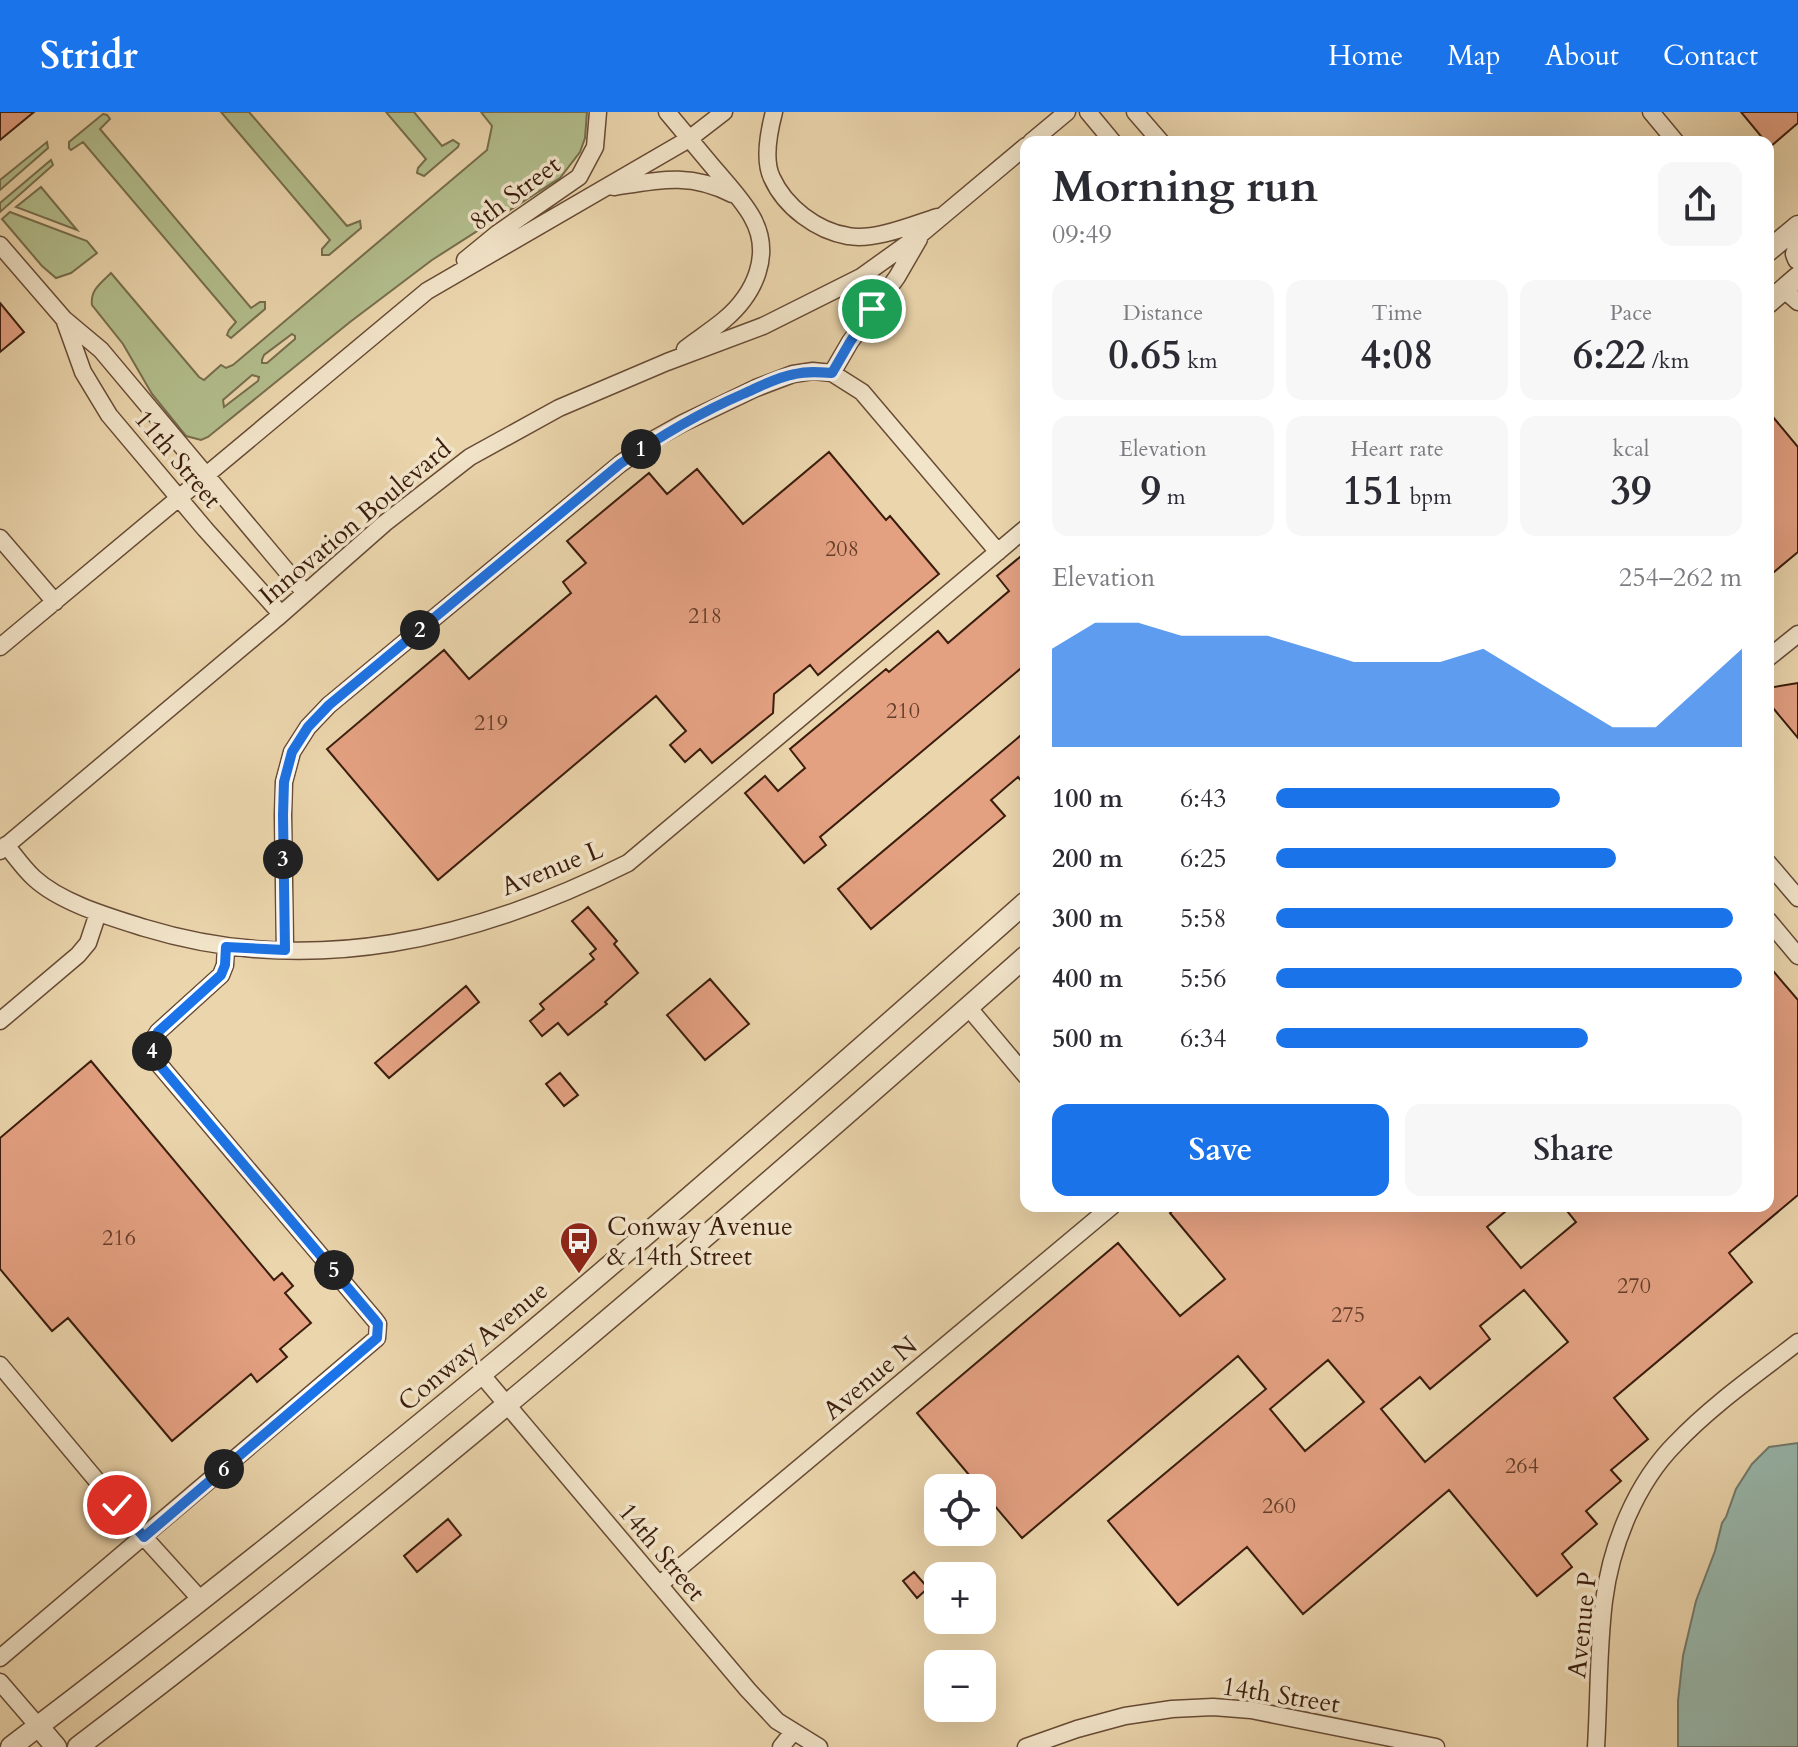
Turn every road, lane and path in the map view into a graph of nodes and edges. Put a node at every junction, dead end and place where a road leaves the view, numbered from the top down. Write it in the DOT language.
graph roads {
  1 [pos="598,112"];
  2 [pos="667,112"];
  3 [pos="724,112"];
  4 [pos="774,112"];
  5 [pos="1067,112"];
  6 [pos="1088,112"];
  7 [pos="1135,112"];
  8 [pos="1155,112"];
  9 [pos="1651,112"];
  10 [pos="1038,136"];
  11 [pos="1108,136"];
  12 [pos="1157,136"];
  13 [pos="1160,136"];
  14 [pos="1671,136"];
  15 [pos="689,139"];
  16 [pos="1020,151"];
  17 [pos="1020,165"];
  18 [pos="990,177"];
  19 [pos="604,189"];
  20 [pos="740,198"];
  21 [pos="944,216"];
  22 [pos="1798,226"];
  23 [pos="921,234"];
  24 [pos="0,245"];
  25 [pos="1774,246"];
  26 [pos="1798,249"];
  27 [pos="1798,259"];
  28 [pos="427,291"];
  29 [pos="64,319"];
  30 [pos="667,362"];
  31 [pos="832,373"];
  32 [pos="207,475"];
  33 [pos="179,498"];
  34 [pos="1020,533"];
  35 [pos="0,538"];
  36 [pos="998,552"];
  37 [pos="305,593"];
  38 [pos="55,602"];
  39 [pos="281,614"];
  40 [pos="1798,634"];
  41 [pos="0,647"];
  42 [pos="1774,653"];
  43 [pos="3,848"];
  44 [pos="1774,870"];
  45 [pos="1798,898"];
  46 [pos="1020,907"];
  47 [pos="98,913"];
  48 [pos="1774,927"];
  49 [pos="226,947"];
  50 [pos="285,950"];
  51 [pos="1798,956"];
  52 [pos="1020,961"];
  53 [pos="968,1007"];
  54 [pos="0,1021"];
  55 [pos="1020,1069"];
  56 [pos="1105,1212"];
  57 [pos="1798,1342"];
  58 [pos="0,1365"];
  59 [pos="481,1374"];
  60 [pos="506,1404"];
  61 [pos="144,1537"];
  62 [pos="659,1585"];
  63 [pos="201,1600"];
  64 [pos="0,1658"];
  65 [pos="0,1682"];
  66 [pos="38,1726"];
  67 [pos="793,1732"];
  68 [pos="11,1747"];
  69 [pos="56,1747"];
  70 [pos="78,1747"];
  71 [pos="781,1747"];
  72 [pos="819,1747"];
  73 [pos="1026,1747"];
  74 [pos="1436,1747"];
  75 [pos="1596,1747"];
  1 -- 28 [label="street, 8th Street"];
  2 -- 15 [label="street"];
  3 -- 15 [label="street"];
  4 -- 21 [label="street"];
  5 -- 10 [label="street"];
  6 -- 11 [label="street"];
  7 -- 12 [label="street"];
  8 -- 13 [label="street"];
  9 -- 14 [label="street"];
  15 -- 19 [label="street"];
  15 -- 20 [label="street"];
  16 -- 18 [label="street, Innovation Boulevard"];
  17 -- 18 [label="street"];
  18 -- 21 [label="street, Innovation Boulevard"];
  19 -- 20 [label="street"];
  19 -- 28 [label="street"];
  20 -- 30 [label="street"];
  21 -- 23 [label="street, Innovation Boulevard"];
  22 -- 25 [label="street"];
  23 -- 30 [label="street, Innovation Boulevard"];
  23 -- 31 [label="street"];
  24 -- 29 [label="street, 11th Street"];
  26 -- 27 [label="street"];
  28 -- 32 [label="street"];
  29 -- 32 [label="street, 11th Street"];
  29 -- 33 [label="street, 11th Street"];
  30 -- 37 [label="street, Innovation Boulevard"];
  31 -- 36 [label="street"];
  31 -- 50 [label="street"];
  32 -- 33 [label="street"];
  32 -- 37 [label="street, 11th Street"];
  33 -- 38 [label="street"];
  33 -- 39 [label="street, 11th Street"];
  34 -- 36 [label="street, Avenue L"];
  35 -- 38 [label="street"];
  36 -- 50 [label="street, Avenue L"];
  37 -- 39 [label="street, Innovation Boulevard"];
  38 -- 41 [label="street"];
  39 -- 43 [label="street, Innovation Boulevard"];
  40 -- 42 [label="street"];
  43 -- 47 [label="street, Avenue L"];
  44 -- 45 [label="street"];
  46 -- 59 [label="street, Conway Avenue"];
  47 -- 49 [label="street, Avenue L"];
  47 -- 54 [label="street"];
  48 -- 51 [label="street"];
  49 -- 50 [label="street, Avenue L"];
  49 -- 61 [label="street"];
  52 -- 53 [label="street"];
  53 -- 55 [label="street"];
  53 -- 60 [label="street"];
  56 -- 62 [label="street, Avenue N"];
  57 -- 75 [label="street, Avenue P"];
  58 -- 61 [label="street"];
  59 -- 60 [label="street, 14th Street"];
  59 -- 63 [label="street, Conway Avenue"];
  60 -- 62 [label="street, 14th Street"];
  60 -- 70 [label="street"];
  61 -- 63 [label="street"];
  61 -- 64 [label="street"];
  62 -- 67 [label="street, 14th Street"];
  63 -- 66 [label="street, Conway Avenue"];
  65 -- 66 [label="street"];
  66 -- 68 [label="street, Conway Avenue"];
  66 -- 69 [label="street"];
  67 -- 71 [label="street"];
  67 -- 72 [label="street, 14th Street"];
  73 -- 74 [label="street, 14th Street"];
}
